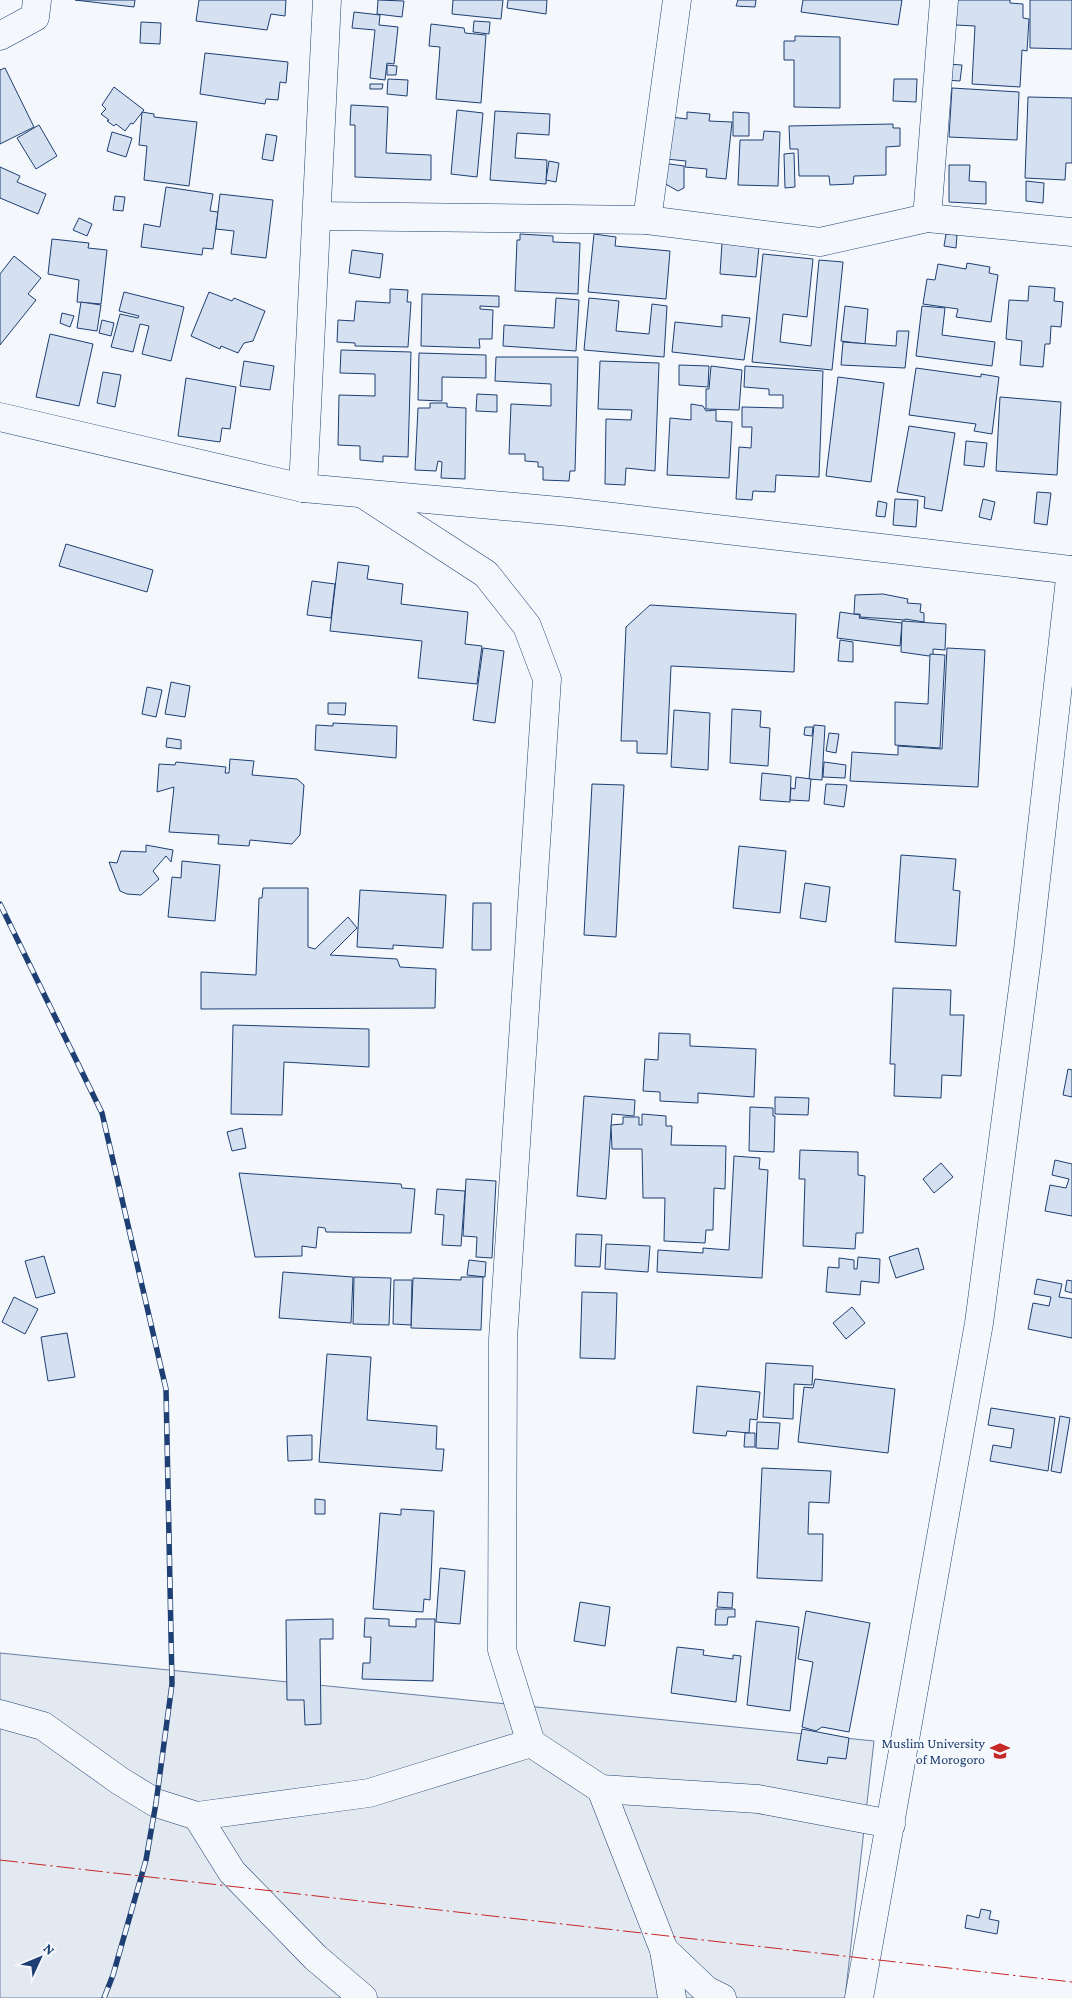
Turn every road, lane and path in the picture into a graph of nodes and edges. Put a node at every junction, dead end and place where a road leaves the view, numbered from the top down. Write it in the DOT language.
graph roads {
  1 [pos="37,0"];
  2 [pos="327,0"];
  3 [pos="677,0"];
  4 [pos="944,0"];
  5 [pos="0,36"];
  6 [pos="317,216"];
  7 [pos="927,218"];
  8 [pos="647,220"];
  9 [pos="1072,232"];
  10 [pos="0,417"];
  11 [pos="303,488"];
  12 [pos="363,494"];
  13 [pos="1071,570"];
  14 [pos="0,1714"];
  15 [pos="531,1743"];
  16 [pos="601,1789"];
  17 [pos="198,1816"];
  18 [pos="891,1824"];
  19 [pos="664,1950"];
  20 [pos="363,1998"];
  21 [pos="672,1998"];
  22 [pos="722,1998"];
  23 [pos="859,1998"];
  1 -- 5 [label="street"];
  2 -- 6 [label="street"];
  3 -- 8 [label="street"];
  4 -- 7 [label="street"];
  6 -- 8 [label="street"];
  6 -- 11 [label="street"];
  7 -- 8 [label="street"];
  7 -- 9 [label="street"];
  10 -- 11 [label="street"];
  11 -- 12 [label="street"];
  12 -- 13 [label="street"];
  12 -- 15 [label="street"];
  13 -- 18 [label="street"];
  14 -- 17 [label="street"];
  15 -- 16 [label="street"];
  15 -- 17 [label="street"];
  16 -- 18 [label="street"];
  16 -- 19 [label="street"];
  17 -- 20 [label="street"];
  18 -- 23 [label="street"];
  19 -- 21 [label="street"];
  19 -- 22 [label="street"];
}
